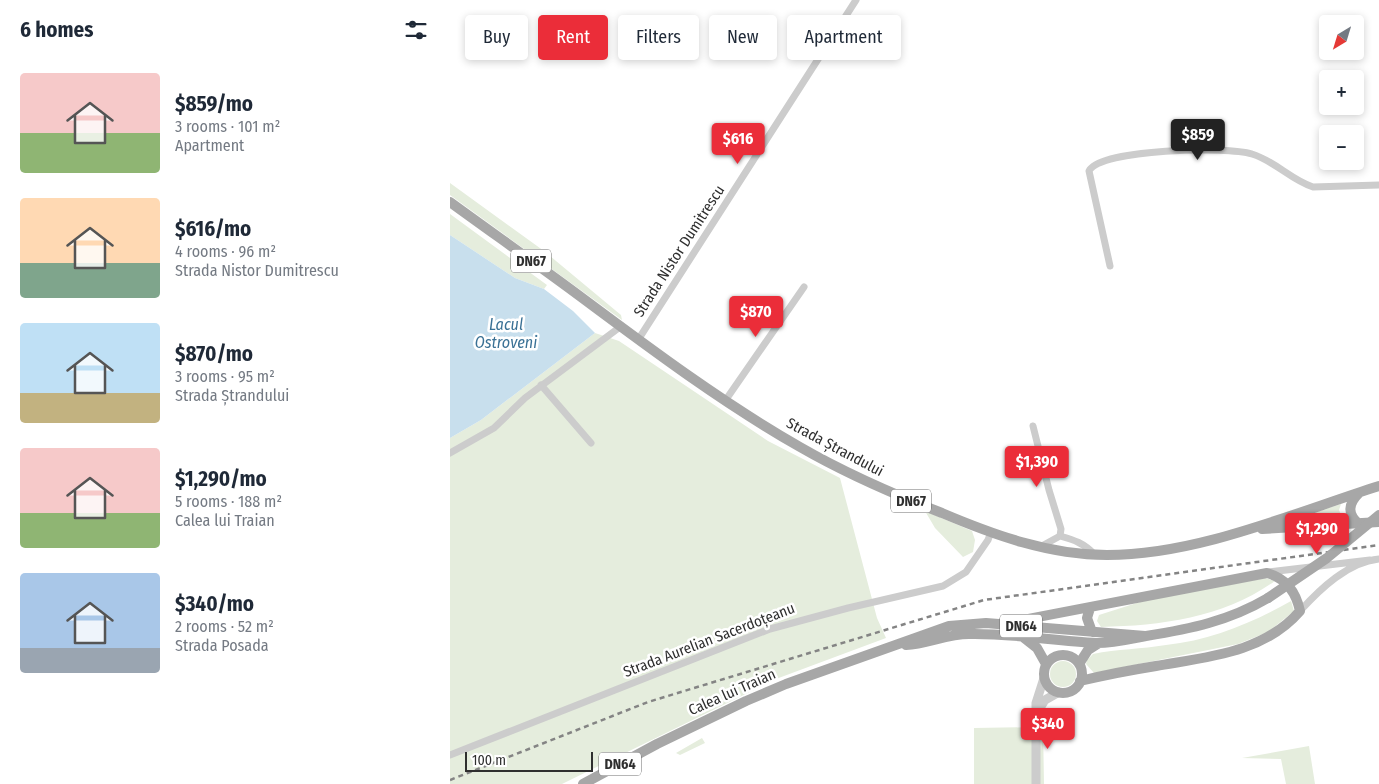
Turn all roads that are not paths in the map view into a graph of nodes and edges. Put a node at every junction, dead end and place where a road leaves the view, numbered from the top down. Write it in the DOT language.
graph roads {
  1 [pos="856,0"];
  2 [pos="1379,185"];
  3 [pos="450,202"];
  4 [pos="1110,266"];
  5 [pos="804,287"];
  6 [pos="620,327"];
  7 [pos="638,340"];
  8 [pos="541,385"];
  9 [pos="725,401"];
  10 [pos="1033,426"];
  11 [pos="591,443"];
  12 [pos="450,453"];
  13 [pos="1379,486"];
  14 [pos="1359,493"];
  15 [pos="1379,515"];
  16 [pos="1379,522"];
  17 [pos="1360,524"];
  18 [pos="1251,530"];
  19 [pos="992,532"];
  20 [pos="1060,536"];
  21 [pos="1040,547"];
  22 [pos="1095,555"];
  23 [pos="1379,559"];
  24 [pos="1370,560"];
  25 [pos="1267,573"];
  26 [pos="1090,608"];
  27 [pos="1300,611"];
  28 [pos="1001,624"];
  29 [pos="1092,632"];
  30 [pos="1020,635"];
  31 [pos="1146,636"];
  32 [pos="1099,643"];
  33 [pos="900,645"];
  34 [pos="1046,664"];
  35 [pos="1079,664"];
  36 [pos="1044,678"];
  37 [pos="1080,681"];
  38 [pos="1059,692"];
  39 [pos="1035,716"];
  40 [pos="450,755"];
  41 [pos="584,784"];
  42 [pos="1036,784"];
  1 -- 7 [label="street, Strada Nistor Dumitrescu"];
  2 -- 4 [label="street"];
  3 -- 6 [label="main road, Strada Ștrandului / DN67"];
  5 -- 9 [label="street"];
  6 -- 7 [label="main road, Strada Ștrandului / DN67"];
  6 -- 8 [label="street"];
  7 -- 9 [label="main road, Strada Ștrandului / DN67"];
  8 -- 11 [label="street"];
  8 -- 12 [label="street"];
  9 -- 19 [label="main road, Strada Ștrandului / DN67"];
  10 -- 20 [label="street"];
  13 -- 14 [label="main road, Strada Ștrandului / DN67"];
  14 -- 17 [label="main road"];
  14 -- 18 [label="main road, Strada Ștrandului / DN67"];
  15 -- 31 [label="main road, Calea lui Traian / DN64, bridge"];
  16 -- 17 [label="main road, DN67"];
  17 -- 18 [label="main road, DN67"];
  18 -- 22 [label="main road, Strada Ștrandului / DN67"];
  19 -- 21 [label="main road, Strada Ștrandului / DN67"];
  19 -- 40 [label="street, Strada Aurelian Sacerdoțeanu"];
  20 -- 21 [label="street"];
  20 -- 22 [label="street"];
  21 -- 22 [label="main road, Strada Ștrandului / DN67"];
  23 -- 24 [label="street"];
  24 -- 25 [label="street"];
  24 -- 27 [label="street"];
  25 -- 26 [label="main road"];
  25 -- 27 [label="main road"];
  26 -- 28 [label="main road"];
  26 -- 29 [label="main road"];
  27 -- 37 [label="main road"];
  28 -- 29 [label="main road, Calea lui Traian / DN64"];
  28 -- 33 [label="main road, Calea lui Traian / DN64"];
  29 -- 31 [label="main road, Calea lui Traian / DN64"];
  30 -- 32 [label="main road, Calea lui Traian / DN64"];
  30 -- 33 [label="main road, Calea lui Traian / DN64"];
  30 -- 34 [label="main road"];
  31 -- 32 [label="main road, Calea lui Traian / DN64"];
  32 -- 35 [label="main road"];
  33 -- 41 [label="main road, Calea lui Traian / DN64"];
  34 -- 35 [label="main road"];
  34 -- 36 [label="main road"];
  35 -- 37 [label="main road"];
  36 -- 38 [label="main road"];
  36 -- 39 [label="street"];
  37 -- 38 [label="main road"];
  38 -- 39 [label="street"];
  39 -- 42 [label="street"];
}
